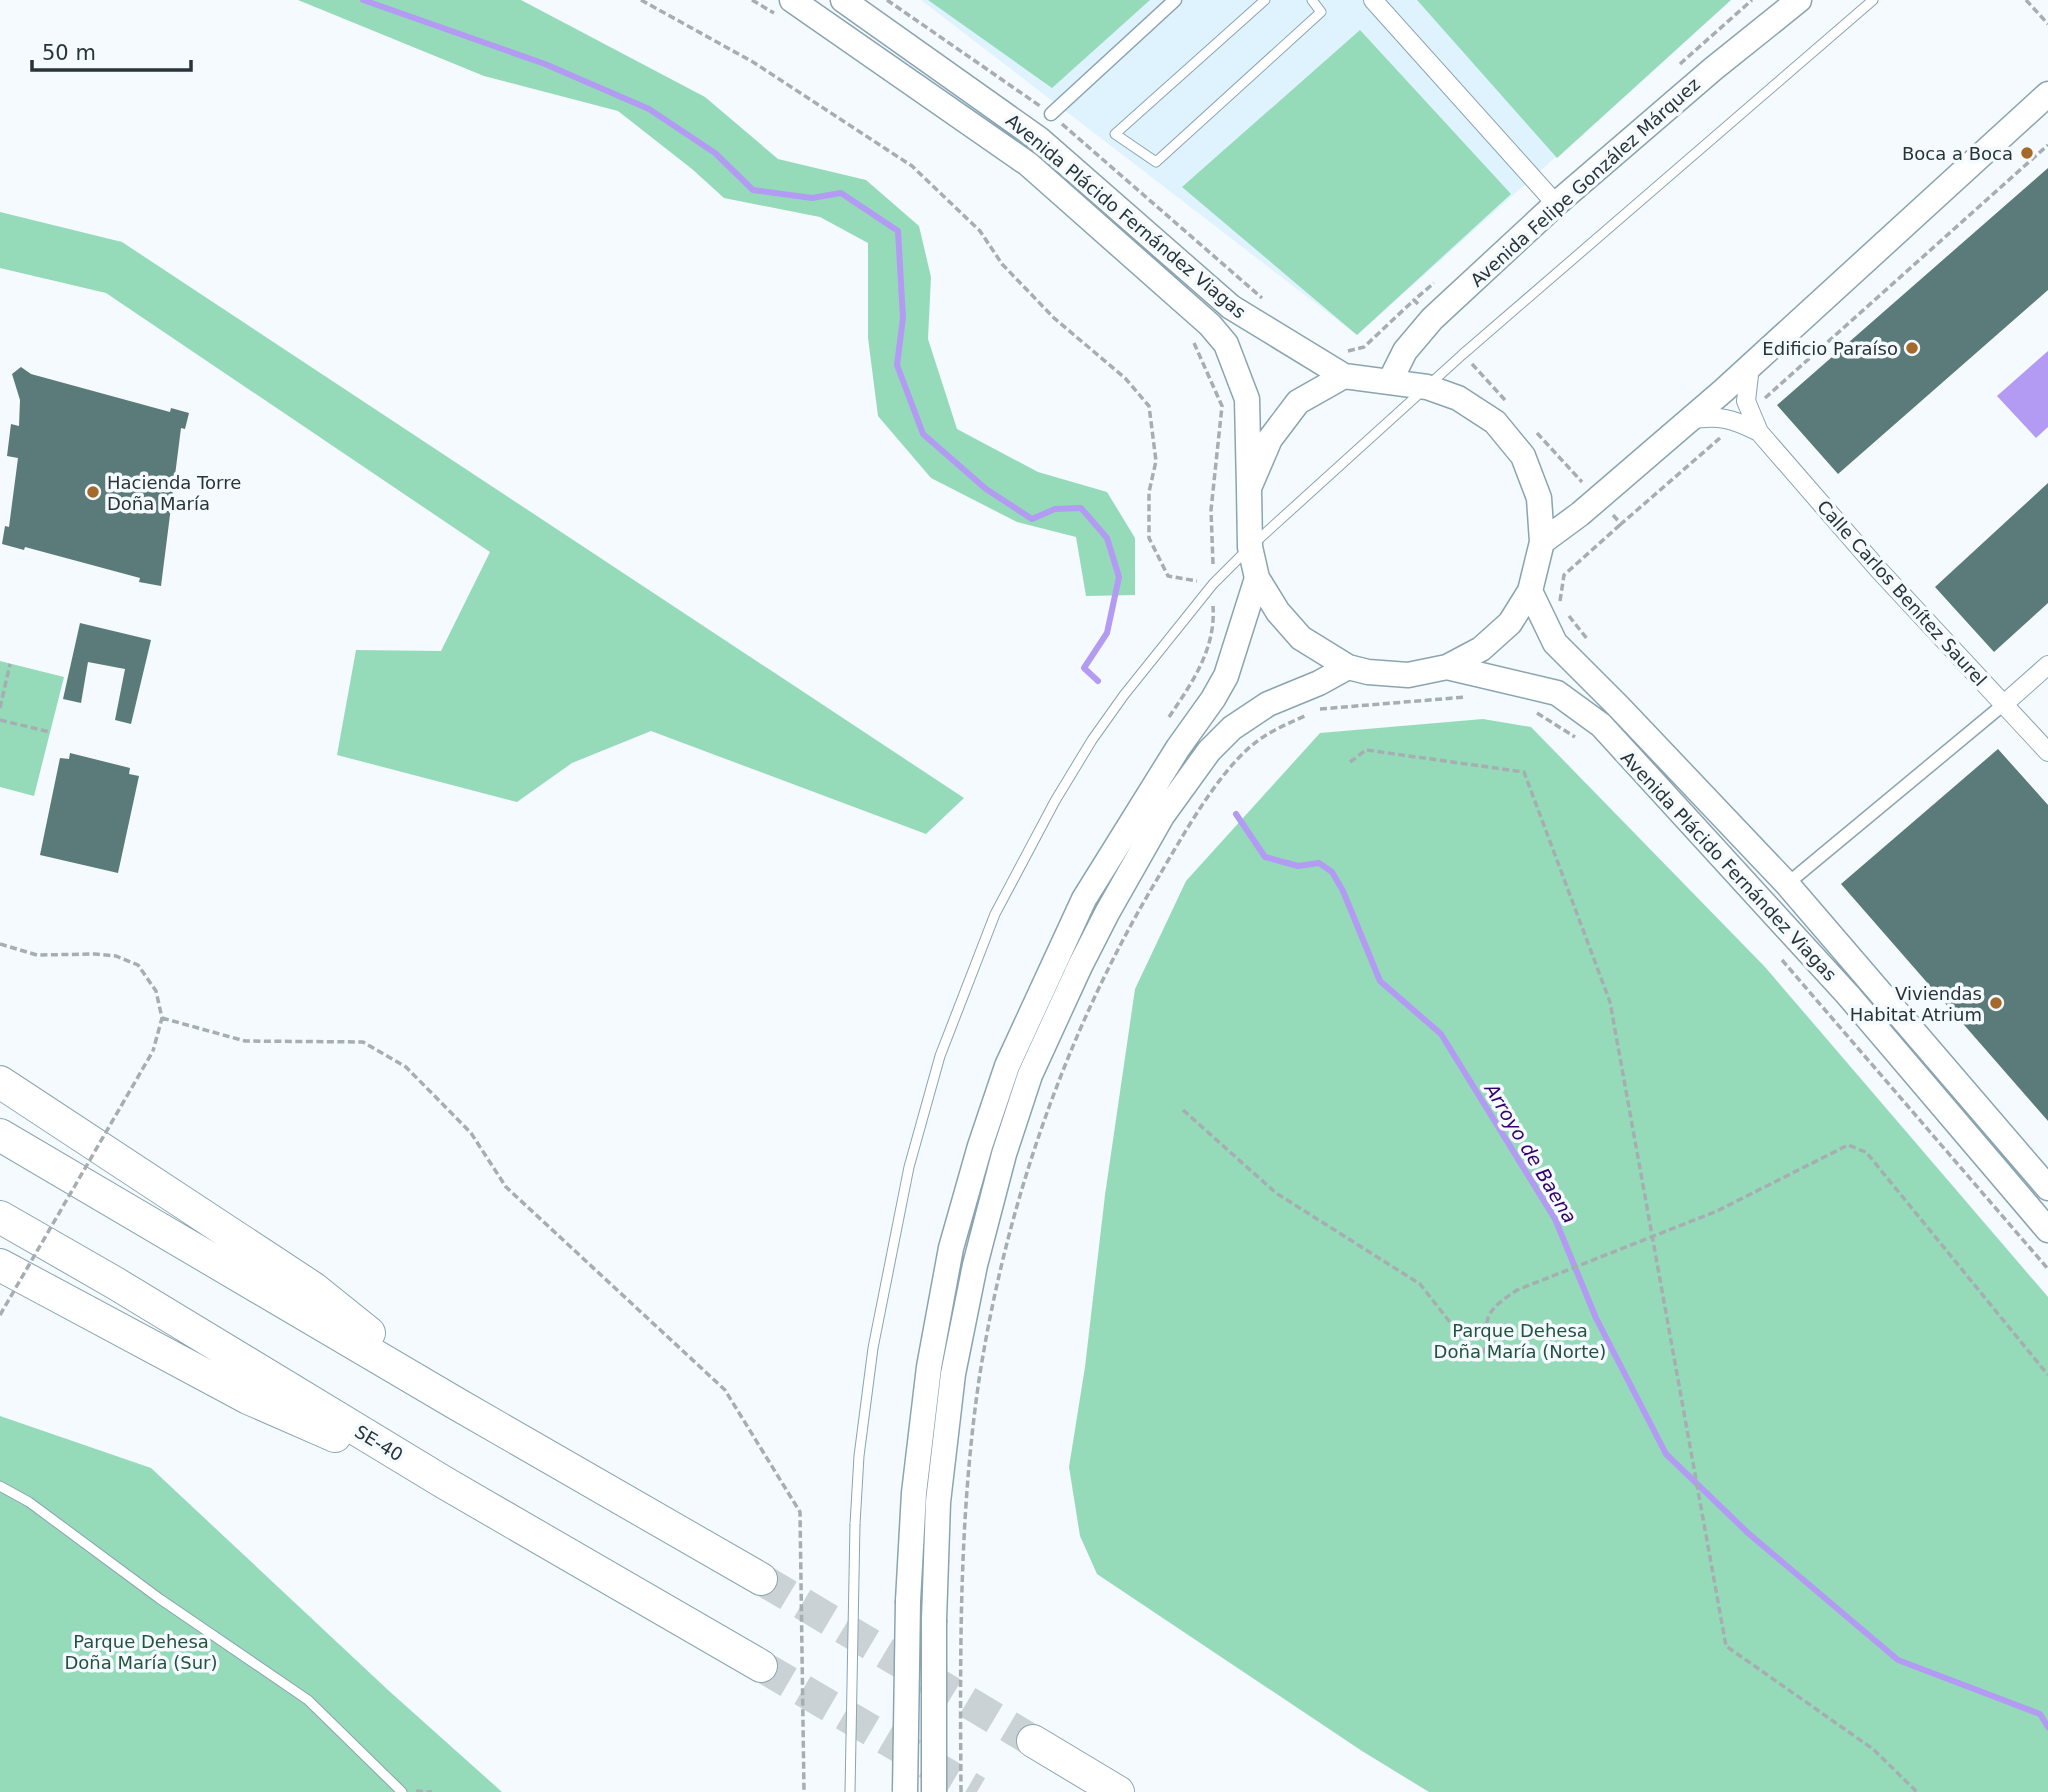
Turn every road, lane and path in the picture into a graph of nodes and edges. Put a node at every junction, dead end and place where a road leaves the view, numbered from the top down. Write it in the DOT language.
graph roads {
  1 [pos="641,0"];
  2 [pos="752,0"];
  3 [pos="843,0"];
  4 [pos="887,0"];
  5 [pos="1175,0"];
  6 [pos="1265,0"];
  7 [pos="1312,0"];
  8 [pos="1373,0"];
  9 [pos="1752,0"];
  10 [pos="1799,0"];
  11 [pos="1873,0"];
  12 [pos="2026,0"];
  13 [pos="783,7"];
  14 [pos="2048,24"];
  15 [pos="1672,71"];
  16 [pos="2048,94"];
  17 [pos="1051,114"];
  18 [pos="2048,145"];
  19 [pos="1556,204"];
  20 [pos="1434,283"];
  21 [pos="1265,300"];
  22 [pos="1414,300"];
  23 [pos="1432,319"];
  24 [pos="1192,340"];
  25 [pos="1463,354"];
  26 [pos="1340,365"];
  27 [pos="1750,366"];
  28 [pos="1390,381"];
  29 [pos="1427,387"];
  30 [pos="1508,402"];
  31 [pos="1744,417"];
  32 [pos="1688,421"];
  33 [pos="1535,431"];
  34 [pos="1249,488"];
  35 [pos="1597,498"];
  36 [pos="1620,524"];
  37 [pos="1542,542"];
  38 [pos="1250,547"];
  39 [pos="1257,578"];
  40 [pos="1213,584"];
  41 [pos="1530,591"];
  42 [pos="1560,603"];
  43 [pos="1567,614"];
  44 [pos="1591,643"];
  45 [pos="10,664"];
  46 [pos="2048,665"];
  47 [pos="1348,667"];
  48 [pos="1447,667"];
  49 [pos="1475,698"];
  50 [pos="2004,704"];
  51 [pos="0,708"];
  52 [pos="1537,713"];
  53 [pos="0,720"];
  54 [pos="50,732"];
  55 [pos="1585,743"];
  56 [pos="2048,752"];
  57 [pos="1350,762"];
  58 [pos="1787,884"];
  59 [pos="0,944"];
  60 [pos="1777,954"];
  61 [pos="162,1018"];
  62 [pos="0,1082"];
  63 [pos="1183,1110"];
  64 [pos="0,1135"];
  65 [pos="2048,1188"];
  66 [pos="0,1217"];
  67 [pos="2048,1230"];
  68 [pos="1653,1236"];
  69 [pos="0,1265"];
  70 [pos="2048,1269"];
  71 [pos="0,1315"];
  72 [pos="2048,1376"];
  73 [pos="457,1404"];
  74 [pos="445,1483"];
  75 [pos="0,1486"];
  76 [pos="761,1579"];
  77 [pos="761,1666"];
  78 [pos="1033,1741"];
  79 [pos="402,1792"];
  80 [pos="804,1792"];
  81 [pos="850,1792"];
  82 [pos="905,1792"];
  83 [pos="934,1792"];
  84 [pos="961,1792"];
  85 [pos="1118,1792"];
  86 [pos="1917,1792"];
  1 -- 40 [label="path"];
  2 -- 13 [label="path"];
  3 -- 26 [label="main road, Avenida Plácido Fernández Viagas"];
  4 -- 17 [label="path"];
  5 -- 17 [label="street"];
  6 -- 7 [label="lane"];
  8 -- 19 [label="street"];
  9 -- 15 [label="path"];
  10 -- 19 [label="main road, Avenida Felipe González Márquez"];
  11 -- 25 [label="lane"];
  12 -- 14 [label="path"];
  13 -- 34 [label="main road, Avenida Plácido Fernández Viagas"];
  16 -- 27 [label="main road"];
  17 -- 21 [label="path"];
  18 -- 31 [label="path"];
  19 -- 23 [label="main road, Avenida Felipe González Márquez"];
  20 -- 22 [label="path"];
  22 -- 23 [label="path"];
  22 -- 26 [label="path"];
  23 -- 28 [label="main road, Avenida Felipe González Márquez"];
  24 -- 40 [label="path"];
  25 -- 29 [label="lane"];
  25 -- 30 [label="path"];
  26 -- 28 [label="main road"];
  26 -- 34 [label="main road"];
  27 -- 31 [label="street, Calle Carlos Benítez Saurel"];
  27 -- 32 [label="main road"];
  28 -- 29 [label="main road"];
  29 -- 37 [label="main road"];
  29 -- 38 [label="lane"];
  31 -- 32 [label="street"];
  31 -- 36 [label="path"];
  31 -- 50 [label="street, Calle Carlos Benítez Saurel"];
  32 -- 35 [label="main road"];
  33 -- 35 [label="path"];
  34 -- 38 [label="main road, Avenida Plácido Fernández Viagas"];
  35 -- 36 [label="path"];
  35 -- 37 [label="main road"];
  36 -- 42 [label="path"];
  37 -- 41 [label="main road"];
  38 -- 39 [label="main road, Avenida Plácido Fernández Viagas"];
  38 -- 40 [label="lane"];
  39 -- 47 [label="main road"];
  39 -- 82 [label="main road, bridge"];
  40 -- 81 [label="lane, bridge"];
  41 -- 48 [label="main road"];
  41 -- 58 [label="main road, Avenida Plácido Fernández Viagas"];
  43 -- 44 [label="path"];
  45 -- 51 [label="path"];
  46 -- 50 [label="street"];
  47 -- 48 [label="main road"];
  47 -- 83 [label="main road, bridge"];
  48 -- 67 [label="main road, Avenida Plácido Fernández Viagas"];
  49 -- 84 [label="path"];
  50 -- 56 [label="street, Calle Carlos Benítez Saurel"];
  50 -- 58 [label="street"];
  52 -- 55 [label="path"];
  53 -- 54 [label="path"];
  57 -- 68 [label="path"];
  58 -- 65 [label="main road, Avenida Plácido Fernández Viagas"];
  59 -- 61 [label="path"];
  60 -- 70 [label="path"];
  61 -- 71 [label="path, bridge"];
  61 -- 80 [label="path"];
  62 -- 73 [label="highway"];
  63 -- 68 [label="path"];
  64 -- 73 [label="highway"];
  66 -- 74 [label="highway, SE-40 / SE-40"];
  68 -- 72 [label="path"];
  68 -- 86 [label="path"];
  69 -- 74 [label="highway"];
  73 -- 76 [label="highway"];
  74 -- 77 [label="highway, SE-40 / SE-40"];
  75 -- 79 [label="lane"];
  78 -- 85 [label="highway"];
}
